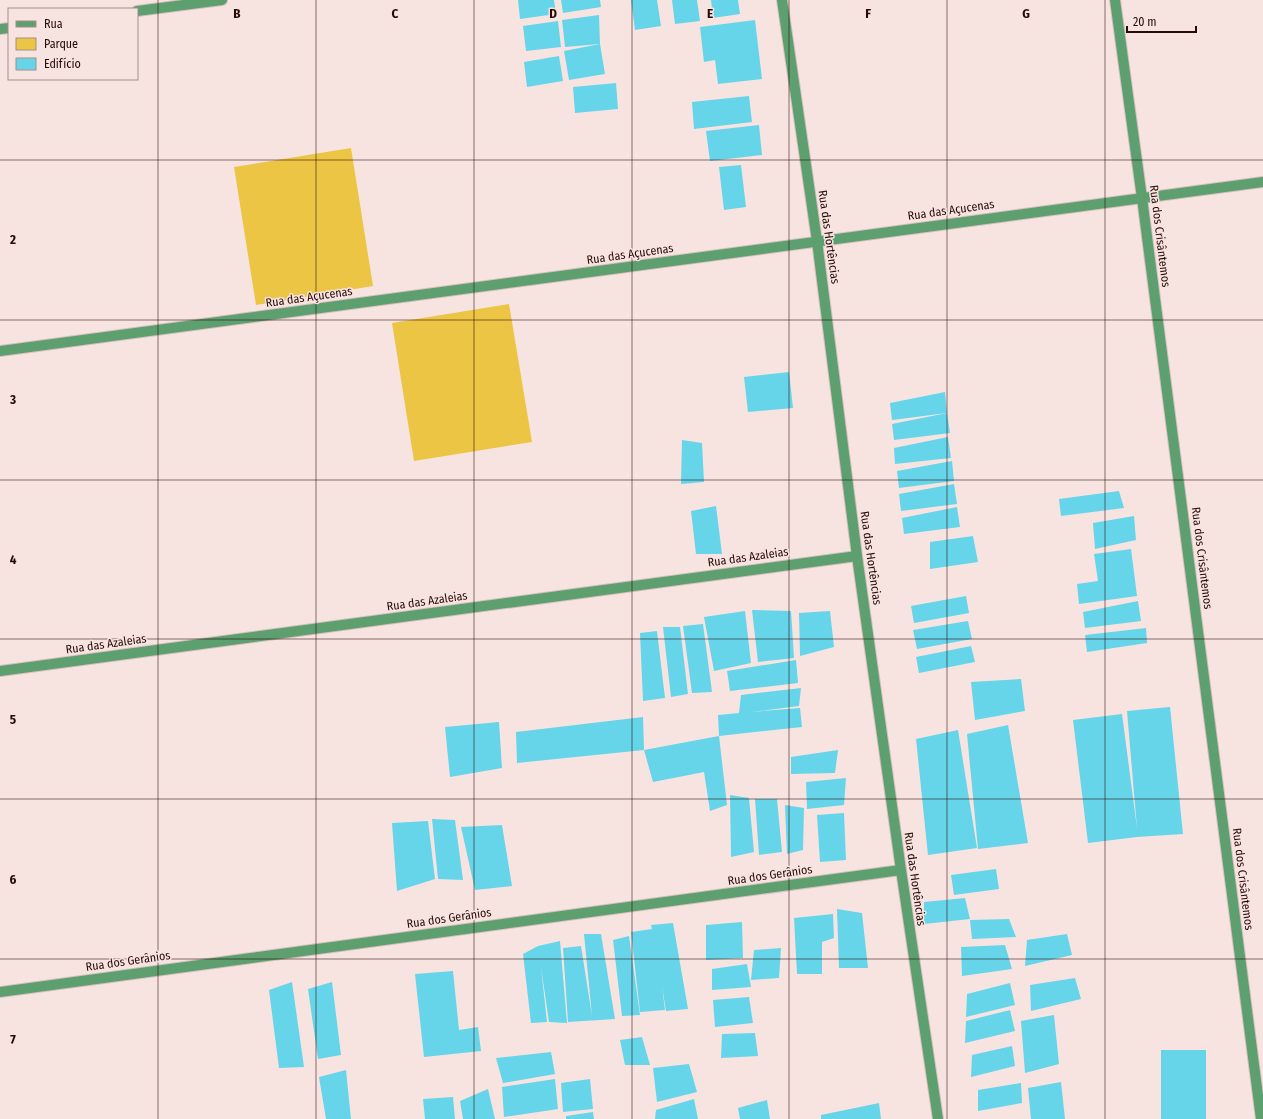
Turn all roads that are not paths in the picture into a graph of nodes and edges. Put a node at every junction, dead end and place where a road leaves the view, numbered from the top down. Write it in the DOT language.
graph roads {
  1 [pos="222,0"];
  2 [pos="782,0"];
  3 [pos="1115,0"];
  4 [pos="138,11"];
  5 [pos="1263,182"];
  6 [pos="1142,198"];
  7 [pos="817,241"];
  8 [pos="0,352"];
  9 [pos="857,556"];
  10 [pos="0,671"];
  11 [pos="901,870"];
  12 [pos="0,992"];
  13 [pos="938,1119"];
  14 [pos="1261,1119"];
  1 -- 4 [label="street"];
  2 -- 7 [label="street, Rua das Hortências"];
  3 -- 6 [label="street, Rua dos Crisântemos"];
  5 -- 6 [label="street, Rua das Açucenas"];
  6 -- 7 [label="street, Rua das Açucenas"];
  6 -- 14 [label="street, Rua dos Crisântemos"];
  7 -- 8 [label="street, Rua das Açucenas"];
  7 -- 9 [label="street, Rua das Hortências"];
  9 -- 10 [label="street, Rua das Azaleias"];
  9 -- 11 [label="street, Rua das Hortências"];
  11 -- 12 [label="street, Rua dos Gerânios"];
  11 -- 13 [label="street, Rua das Hortências"];
}
